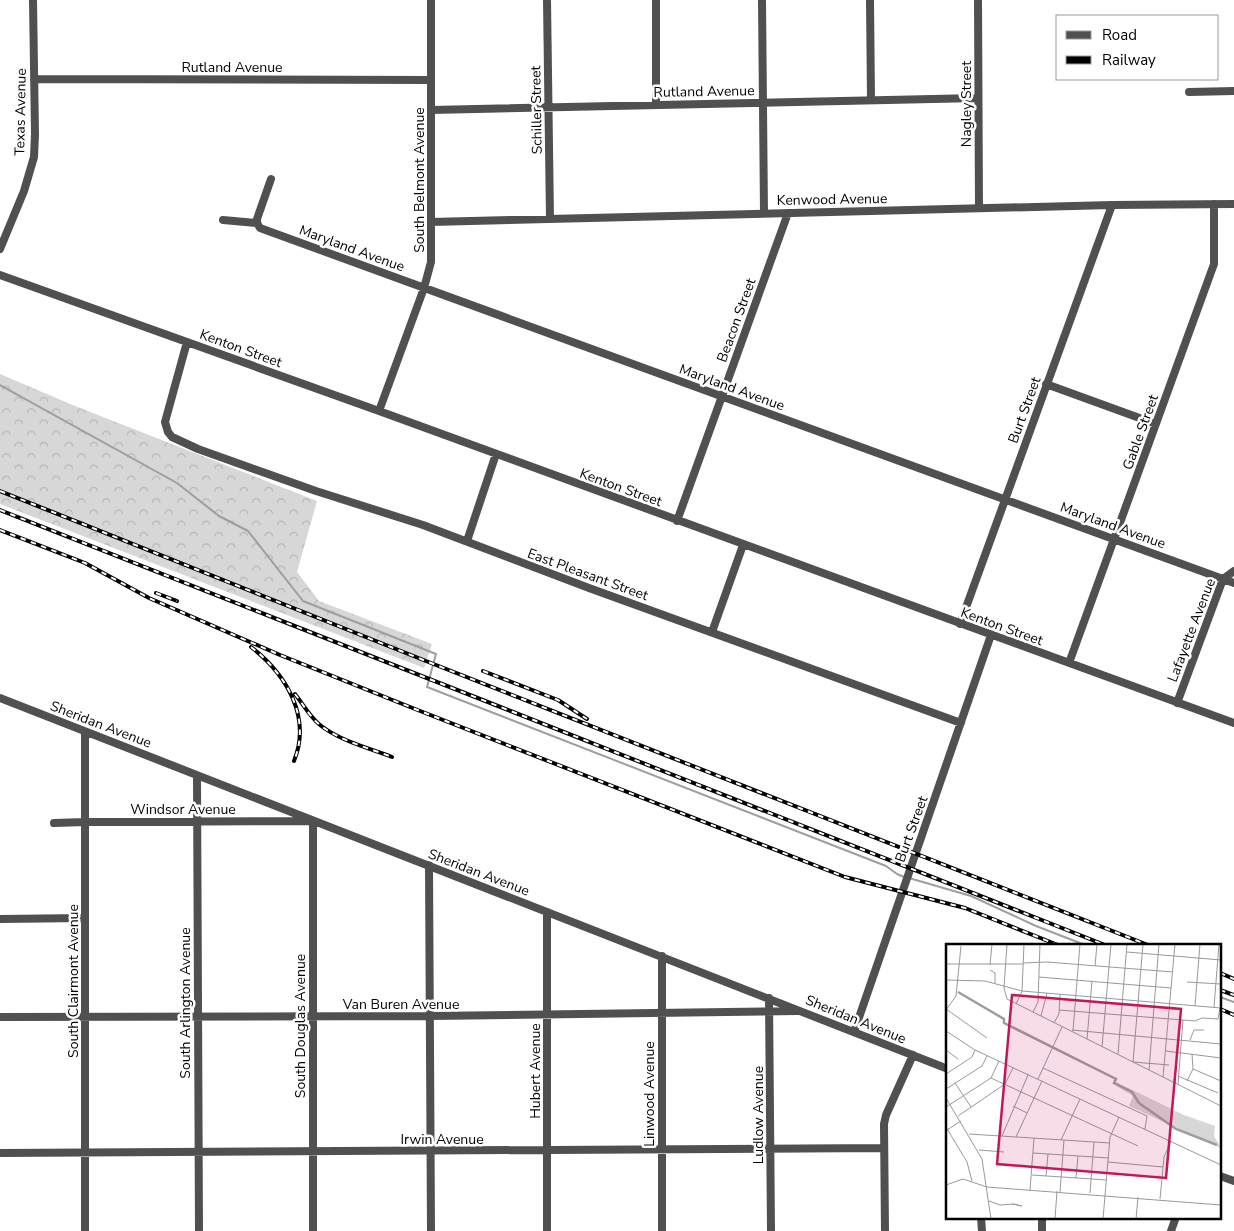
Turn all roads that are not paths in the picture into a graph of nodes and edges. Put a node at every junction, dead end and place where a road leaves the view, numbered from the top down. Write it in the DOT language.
graph roads {
  1 [pos="33,0"];
  2 [pos="431,0"];
  3 [pos="547,0"];
  4 [pos="656,0"];
  5 [pos="762,0"];
  6 [pos="870,0"];
  7 [pos="978,0"];
  8 [pos="34,79"];
  9 [pos="431,80"];
  10 [pos="1234,91"];
  11 [pos="1189,92"];
  12 [pos="978,98"];
  13 [pos="871,100"];
  14 [pos="763,103"];
  15 [pos="656,105"];
  16 [pos="549,108"];
  17 [pos="431,110"];
  18 [pos="271,179"];
  19 [pos="1214,204"];
  20 [pos="1234,204"];
  21 [pos="1112,205"];
  22 [pos="979,208"];
  23 [pos="764,213"];
  24 [pos="788,213"];
  25 [pos="550,219"];
  26 [pos="223,220"];
  27 [pos="431,222"];
  28 [pos="257,223"];
  29 [pos="0,249"];
  30 [pos="0,274"];
  31 [pos="424,288"];
  32 [pos="188,342"];
  33 [pos="1046,384"];
  34 [pos="722,396"];
  35 [pos="379,411"];
  36 [pos="1156,424"];
  37 [pos="496,454"];
  38 [pos="1005,499"];
  39 [pos="677,521"];
  40 [pos="1115,539"];
  41 [pos="467,542"];
  42 [pos="743,545"];
  43 [pos="1234,571"];
  44 [pos="1223,578"];
  45 [pos="1234,582"];
  46 [pos="960,624"];
  47 [pos="712,632"];
  48 [pos="991,635"];
  49 [pos="1070,664"];
  50 [pos="0,698"];
  51 [pos="1177,703"];
  52 [pos="961,723"];
  53 [pos="1234,723"];
  54 [pos="85,732"];
  55 [pos="197,776"];
  56 [pos="197,821"];
  57 [pos="313,821"];
  58 [pos="85,822"];
  59 [pos="54,823"];
  60 [pos="429,865"];
  61 [pos="547,912"];
  62 [pos="85,918"];
  63 [pos="0,919"];
  64 [pos="662,956"];
  65 [pos="770,998"];
  66 [pos="801,1011"];
  67 [pos="770,1012"];
  68 [pos="662,1014"];
  69 [pos="547,1015"];
  70 [pos="430,1016"];
  71 [pos="0,1017"];
  72 [pos="86,1017"];
  73 [pos="198,1017"];
  74 [pos="313,1017"];
  75 [pos="854,1032"];
  76 [pos="913,1055"];
  77 [pos="946,1068"];
  78 [pos="884,1148"];
  79 [pos="770,1149"];
  80 [pos="548,1150"];
  81 [pos="662,1150"];
  82 [pos="313,1152"];
  83 [pos="430,1152"];
  84 [pos="0,1153"];
  85 [pos="86,1153"];
  86 [pos="198,1153"];
  87 [pos="1222,1177"];
  88 [pos="1234,1181"];
  89 [pos="981,1218"];
  90 [pos="1042,1218"];
  91 [pos="1176,1218"];
  92 [pos="85,1231"];
  93 [pos="199,1231"];
  94 [pos="313,1231"];
  95 [pos="431,1231"];
  96 [pos="548,1231"];
  97 [pos="662,1231"];
  98 [pos="771,1231"];
  99 [pos="885,1231"];
  100 [pos="982,1231"];
  101 [pos="1042,1231"];
  102 [pos="1171,1231"];
  1 -- 8 [label="street, Texas Avenue"];
  2 -- 9 [label="street, South Belmont Avenue"];
  3 -- 16 [label="street, Schiller Street"];
  4 -- 15 [label="street"];
  5 -- 14 [label="street"];
  6 -- 13 [label="street"];
  7 -- 12 [label="street, Nagley Street"];
  8 -- 9 [label="street, Rutland Avenue"];
  8 -- 29 [label="street, Texas Avenue"];
  9 -- 17 [label="street, South Belmont Avenue"];
  10 -- 11 [label="street"];
  12 -- 13 [label="street, Rutland Avenue"];
  12 -- 22 [label="street, Nagley Street"];
  13 -- 14 [label="street, Rutland Avenue"];
  14 -- 15 [label="street, Rutland Avenue"];
  14 -- 23 [label="street"];
  15 -- 16 [label="street, Rutland Avenue"];
  16 -- 17 [label="street, Rutland Avenue"];
  16 -- 25 [label="street, Schiller Street"];
  17 -- 27 [label="street, South Belmont Avenue"];
  18 -- 28 [label="street"];
  19 -- 20 [label="street, Kenwood Avenue"];
  19 -- 21 [label="street, Kenwood Avenue"];
  19 -- 36 [label="street, Gable Street"];
  21 -- 22 [label="street, Kenwood Avenue"];
  21 -- 33 [label="street, Burt Street"];
  22 -- 24 [label="street, Kenwood Avenue"];
  23 -- 24 [label="street, Kenwood Avenue"];
  23 -- 25 [label="street, Kenwood Avenue"];
  24 -- 34 [label="street, Beacon Street"];
  25 -- 27 [label="street, Kenwood Avenue"];
  26 -- 28 [label="street, Maryland Avenue"];
  27 -- 31 [label="street, South Belmont Avenue"];
  28 -- 31 [label="street, Maryland Avenue"];
  30 -- 32 [label="street, Kenton Street"];
  31 -- 34 [label="street, Maryland Avenue"];
  31 -- 35 [label="street, South Belmont Avenue"];
  32 -- 35 [label="street, Kenton Street"];
  32 -- 41 [label="street, East Pleasant Street"];
  33 -- 36 [label="street"];
  33 -- 38 [label="street, Burt Street"];
  34 -- 38 [label="street, Maryland Avenue"];
  34 -- 39 [label="street, Beacon Street"];
  35 -- 37 [label="street, Kenton Street"];
  36 -- 40 [label="street, Gable Street"];
  37 -- 39 [label="street, Kenton Street"];
  37 -- 41 [label="street"];
  38 -- 40 [label="street, Maryland Avenue"];
  38 -- 46 [label="street, Burt Street"];
  39 -- 42 [label="street, Kenton Street"];
  40 -- 44 [label="street, Maryland Avenue"];
  40 -- 49 [label="street, Gable Street"];
  41 -- 47 [label="street, East Pleasant Street"];
  42 -- 46 [label="street, Kenton Street"];
  42 -- 47 [label="street"];
  43 -- 44 [label="street, Lafayette Avenue"];
  44 -- 45 [label="street, Maryland Avenue"];
  44 -- 51 [label="street, Lafayette Avenue"];
  46 -- 48 [label="street, Kenton Street"];
  47 -- 52 [label="street, East Pleasant Street"];
  48 -- 49 [label="street, Kenton Street"];
  48 -- 52 [label="street, Burt Street"];
  49 -- 51 [label="street, Kenton Street"];
  50 -- 54 [label="street, Sheridan Avenue"];
  51 -- 53 [label="street, Kenton Street"];
  52 -- 75 [label="street, Burt Street"];
  54 -- 55 [label="street, Sheridan Avenue"];
  54 -- 58 [label="street, South Clairmont Avenue"];
  55 -- 56 [label="street, South Arlington Avenue"];
  55 -- 57 [label="street, Sheridan Avenue"];
  56 -- 57 [label="street, Windsor Avenue"];
  56 -- 58 [label="street, Windsor Avenue"];
  56 -- 73 [label="street, South Arlington Avenue"];
  57 -- 60 [label="street, Sheridan Avenue"];
  57 -- 74 [label="street, South Douglas Avenue"];
  58 -- 59 [label="street, Windsor Avenue"];
  58 -- 62 [label="street, South Clairmont Avenue"];
  60 -- 61 [label="street, Sheridan Avenue"];
  60 -- 70 [label="street"];
  61 -- 64 [label="street, Sheridan Avenue"];
  61 -- 69 [label="street, Hubert Avenue"];
  62 -- 63 [label="street"];
  62 -- 72 [label="street, South Clairmont Avenue"];
  64 -- 65 [label="street, Sheridan Avenue"];
  64 -- 68 [label="street, Linwood Avenue"];
  65 -- 66 [label="street, Sheridan Avenue"];
  65 -- 67 [label="street, Ludlow Avenue"];
  66 -- 67 [label="street, Van Buren Avenue"];
  66 -- 75 [label="street, Sheridan Avenue"];
  67 -- 68 [label="street, Van Buren Avenue"];
  67 -- 79 [label="street, Ludlow Avenue"];
  68 -- 69 [label="street, Van Buren Avenue"];
  68 -- 81 [label="street, Linwood Avenue"];
  69 -- 70 [label="street, Van Buren Avenue"];
  69 -- 80 [label="street, Hubert Avenue"];
  70 -- 74 [label="street, Van Buren Avenue"];
  70 -- 83 [label="street"];
  71 -- 72 [label="street, Van Buren Avenue"];
  72 -- 73 [label="street, Van Buren Avenue"];
  72 -- 85 [label="street, South Clairmont Avenue"];
  73 -- 74 [label="street, Van Buren Avenue"];
  73 -- 86 [label="street, South Arlington Avenue"];
  74 -- 82 [label="street, South Douglas Avenue"];
  75 -- 76 [label="street, Sheridan Avenue"];
  76 -- 77 [label="street, Sheridan Avenue"];
  76 -- 78 [label="street"];
  78 -- 79 [label="street, Irwin Avenue"];
  78 -- 99 [label="street"];
  79 -- 81 [label="street, Irwin Avenue"];
  79 -- 98 [label="street, Ludlow Avenue"];
  80 -- 81 [label="street, Irwin Avenue"];
  80 -- 83 [label="street, Irwin Avenue"];
  80 -- 96 [label="street, Hubert Avenue"];
  81 -- 97 [label="street, Linwood Avenue"];
  82 -- 83 [label="street, Irwin Avenue"];
  82 -- 86 [label="street, Irwin Avenue"];
  82 -- 94 [label="street, South Douglas Avenue"];
  83 -- 95 [label="street"];
  84 -- 85 [label="street, Irwin Avenue"];
  85 -- 86 [label="street, Irwin Avenue"];
  85 -- 92 [label="street, South Clairmont Avenue"];
  86 -- 93 [label="street, South Arlington Avenue"];
  87 -- 88 [label="street"];
  89 -- 100 [label="street"];
  90 -- 101 [label="street"];
  91 -- 102 [label="street"];
}
